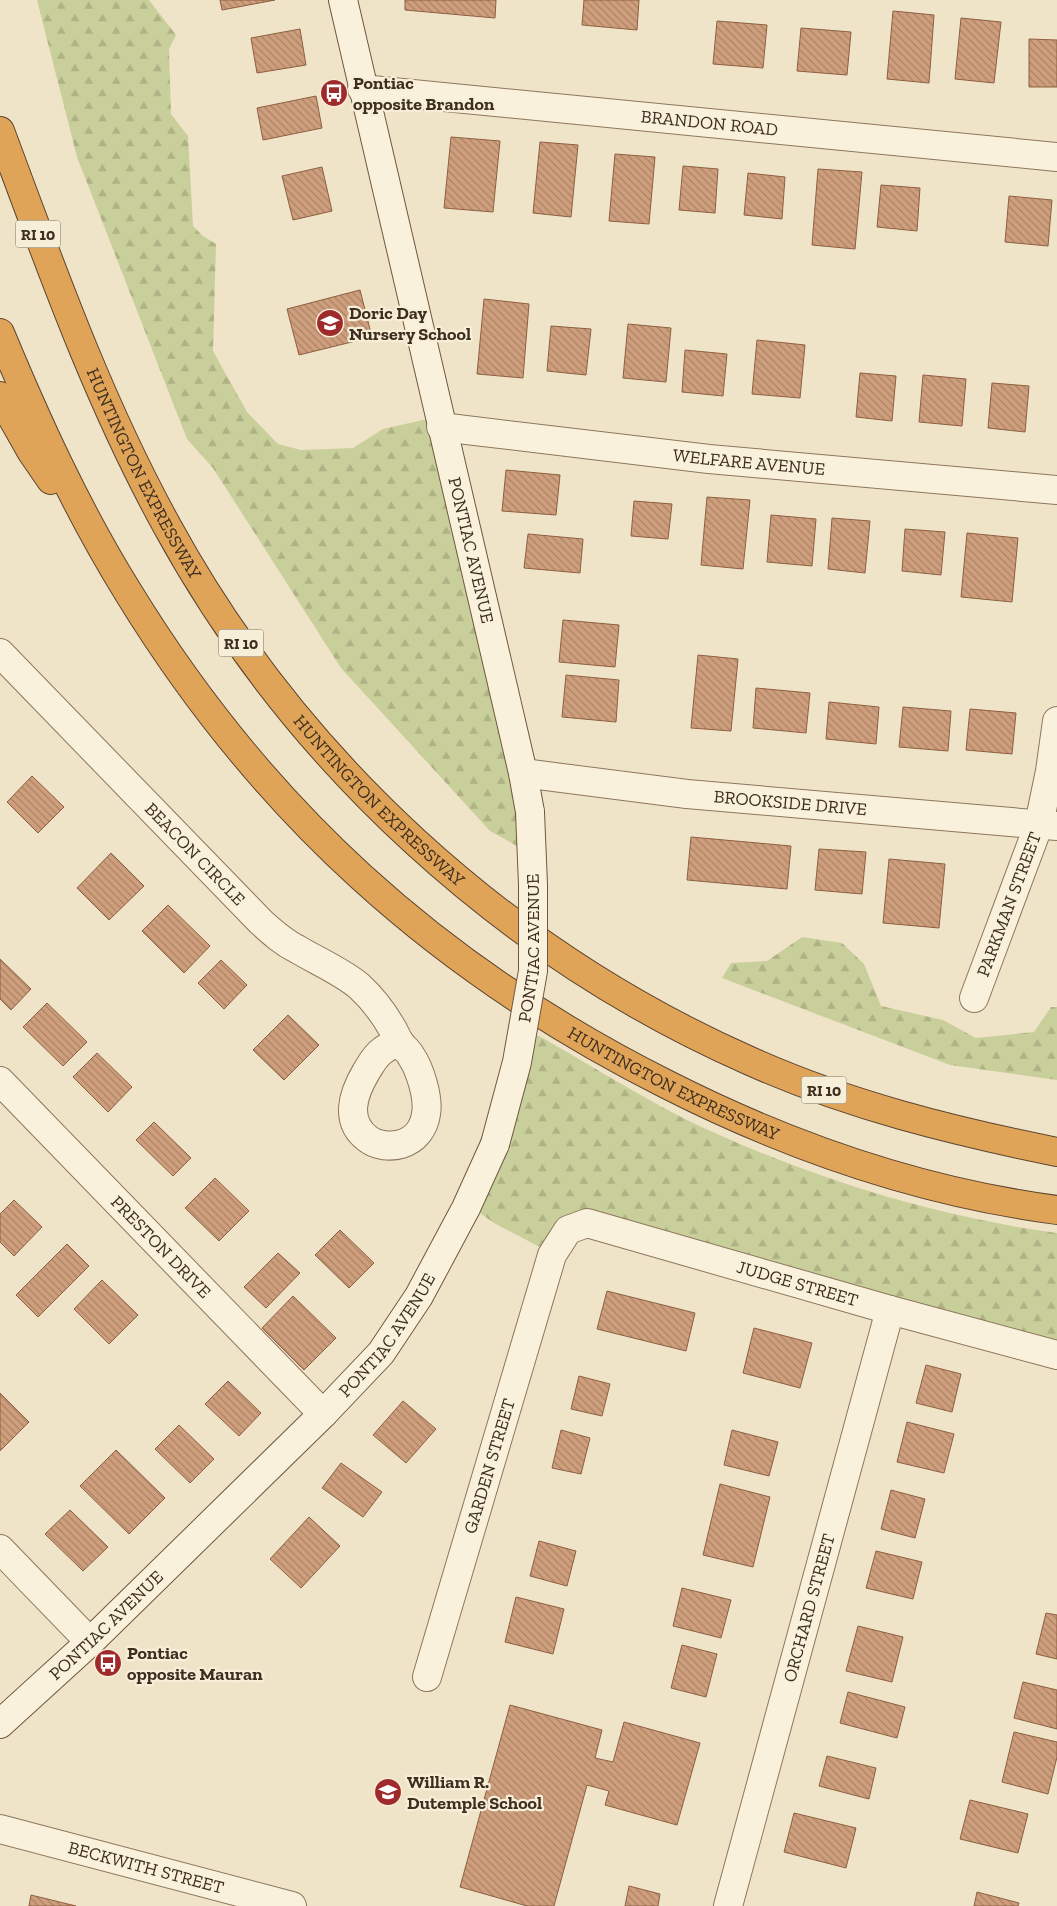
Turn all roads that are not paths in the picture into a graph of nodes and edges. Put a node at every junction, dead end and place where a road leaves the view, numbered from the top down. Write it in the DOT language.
graph roads {
  1 [pos="343,0"];
  2 [pos="362,89"];
  3 [pos="0,130"];
  4 [pos="1057,157"];
  5 [pos="0,333"];
  6 [pos="0,396"];
  7 [pos="441,427"];
  8 [pos="1057,490"];
  9 [pos="127,592"];
  10 [pos="0,653"];
  11 [pos="1057,721"];
  12 [pos="523,773"];
  13 [pos="1048,825"];
  14 [pos="974,998"];
  15 [pos="399,1041"];
  16 [pos="0,1081"];
  17 [pos="1057,1152"];
  18 [pos="1057,1210"];
  19 [pos="552,1255"];
  20 [pos="890,1310"];
  21 [pos="1057,1355"];
  22 [pos="323,1414"];
  23 [pos="0,1549"];
  24 [pos="90,1642"];
  25 [pos="428,1677"];
  26 [pos="0,1724"];
  27 [pos="0,1830"];
  28 [pos="292,1906"];
  29 [pos="728,1906"];
  1 -- 2 [label="street, PONTIAC AVENUE"];
  2 -- 4 [label="street, BRANDON ROAD"];
  2 -- 7 [label="street, PONTIAC AVENUE"];
  3 -- 17 [label="highway, HUNTINGTON EXPRESSWAY / RI 10"];
  5 -- 9 [label="highway, HUNTINGTON EXPRESSWAY"];
  6 -- 9 [label="highway"];
  7 -- 8 [label="street, WELFARE AVENUE"];
  7 -- 12 [label="street, PONTIAC AVENUE"];
  9 -- 18 [label="highway, HUNTINGTON EXPRESSWAY"];
  10 -- 15 [label="street, BEACON CIRCLE"];
  11 -- 13 [label="street, PARKMAN STREET"];
  12 -- 13 [label="street, BROOKSIDE DRIVE"];
  12 -- 22 [label="street, PONTIAC AVENUE, bridge"];
  13 -- 14 [label="street, PARKMAN STREET"];
  16 -- 22 [label="street, PRESTON DRIVE"];
  19 -- 20 [label="street, JUDGE STREET"];
  19 -- 25 [label="street, GARDEN STREET"];
  20 -- 21 [label="street, JUDGE STREET"];
  20 -- 29 [label="street, ORCHARD STREET"];
  22 -- 24 [label="street, PONTIAC AVENUE"];
  23 -- 24 [label="street"];
  24 -- 26 [label="street, PONTIAC AVENUE"];
  27 -- 28 [label="street, BECKWITH STREET"];
}
